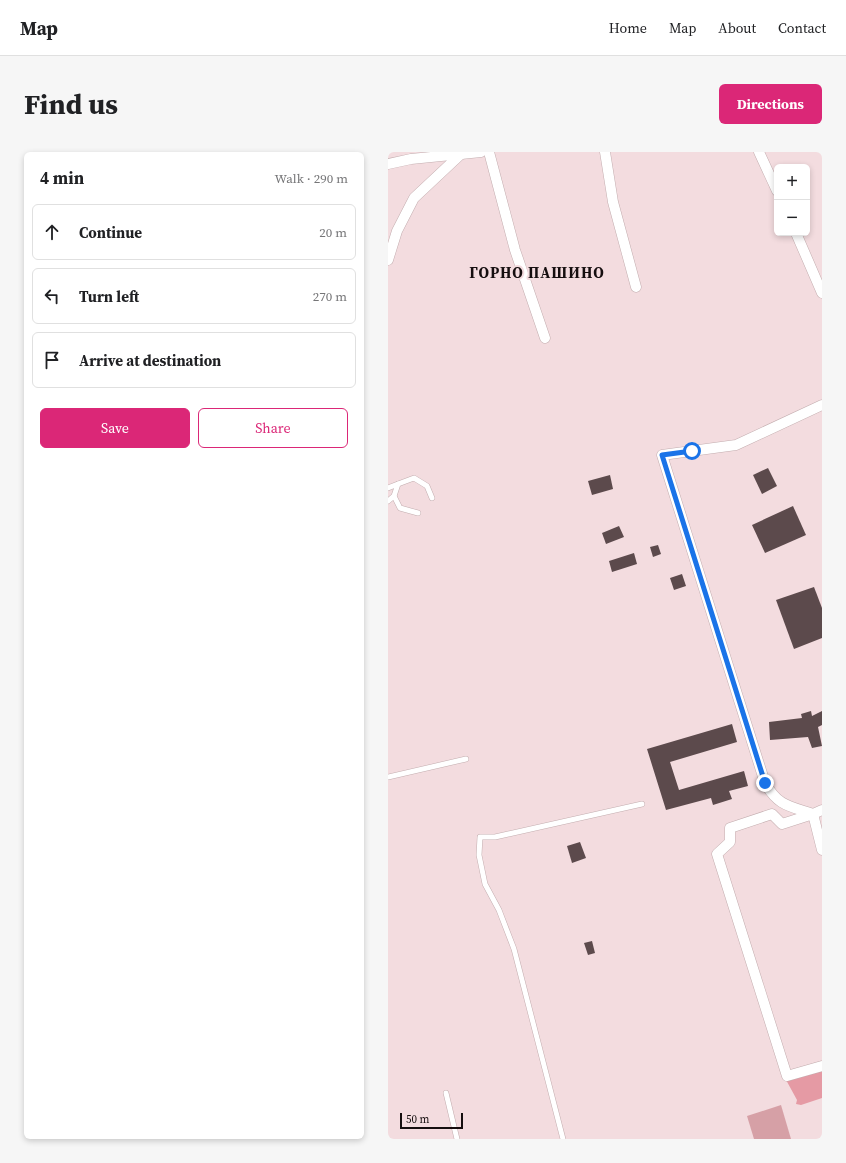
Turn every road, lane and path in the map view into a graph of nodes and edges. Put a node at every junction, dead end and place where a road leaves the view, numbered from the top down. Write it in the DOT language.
graph roads {
  1 [pos="481,152"];
  2 [pos="489,152"];
  3 [pos="605,152"];
  4 [pos="759,152"];
  5 [pos="462,154"];
  6 [pos="388,164"];
  7 [pos="774,184"];
  8 [pos="798,236"];
  9 [pos="388,260"];
  10 [pos="819,277"];
  11 [pos="636,287"];
  12 [pos="822,293"];
  13 [pos="545,338"];
  14 [pos="822,405"];
  15 [pos="398,484"];
  16 [pos="388,488"];
  17 [pos="394,496"];
  18 [pos="432,498"];
  19 [pos="388,501"];
  20 [pos="418,512"];
  21 [pos="466,759"];
  22 [pos="388,777"];
  23 [pos="642,804"];
  24 [pos="817,812"];
  25 [pos="822,850"];
  26 [pos="822,1066"];
  27 [pos="446,1093"];
  28 [pos="456,1139"];
  29 [pos="563,1139"];
  1 -- 5 [label="street"];
  2 -- 13 [label="street"];
  3 -- 11 [label="street"];
  4 -- 7 [label="street"];
  5 -- 6 [label="street"];
  5 -- 9 [label="street"];
  8 -- 10 [label="street"];
  10 -- 12 [label="street"];
  14 -- 24 [label="street"];
  15 -- 16 [label="lane"];
  15 -- 17 [label="lane"];
  15 -- 18 [label="lane"];
  17 -- 19 [label="lane"];
  17 -- 20 [label="lane"];
  21 -- 22 [label="lane"];
  23 -- 29 [label="lane"];
  24 -- 25 [label="street"];
  24 -- 26 [label="street"];
  27 -- 28 [label="lane"];
}
